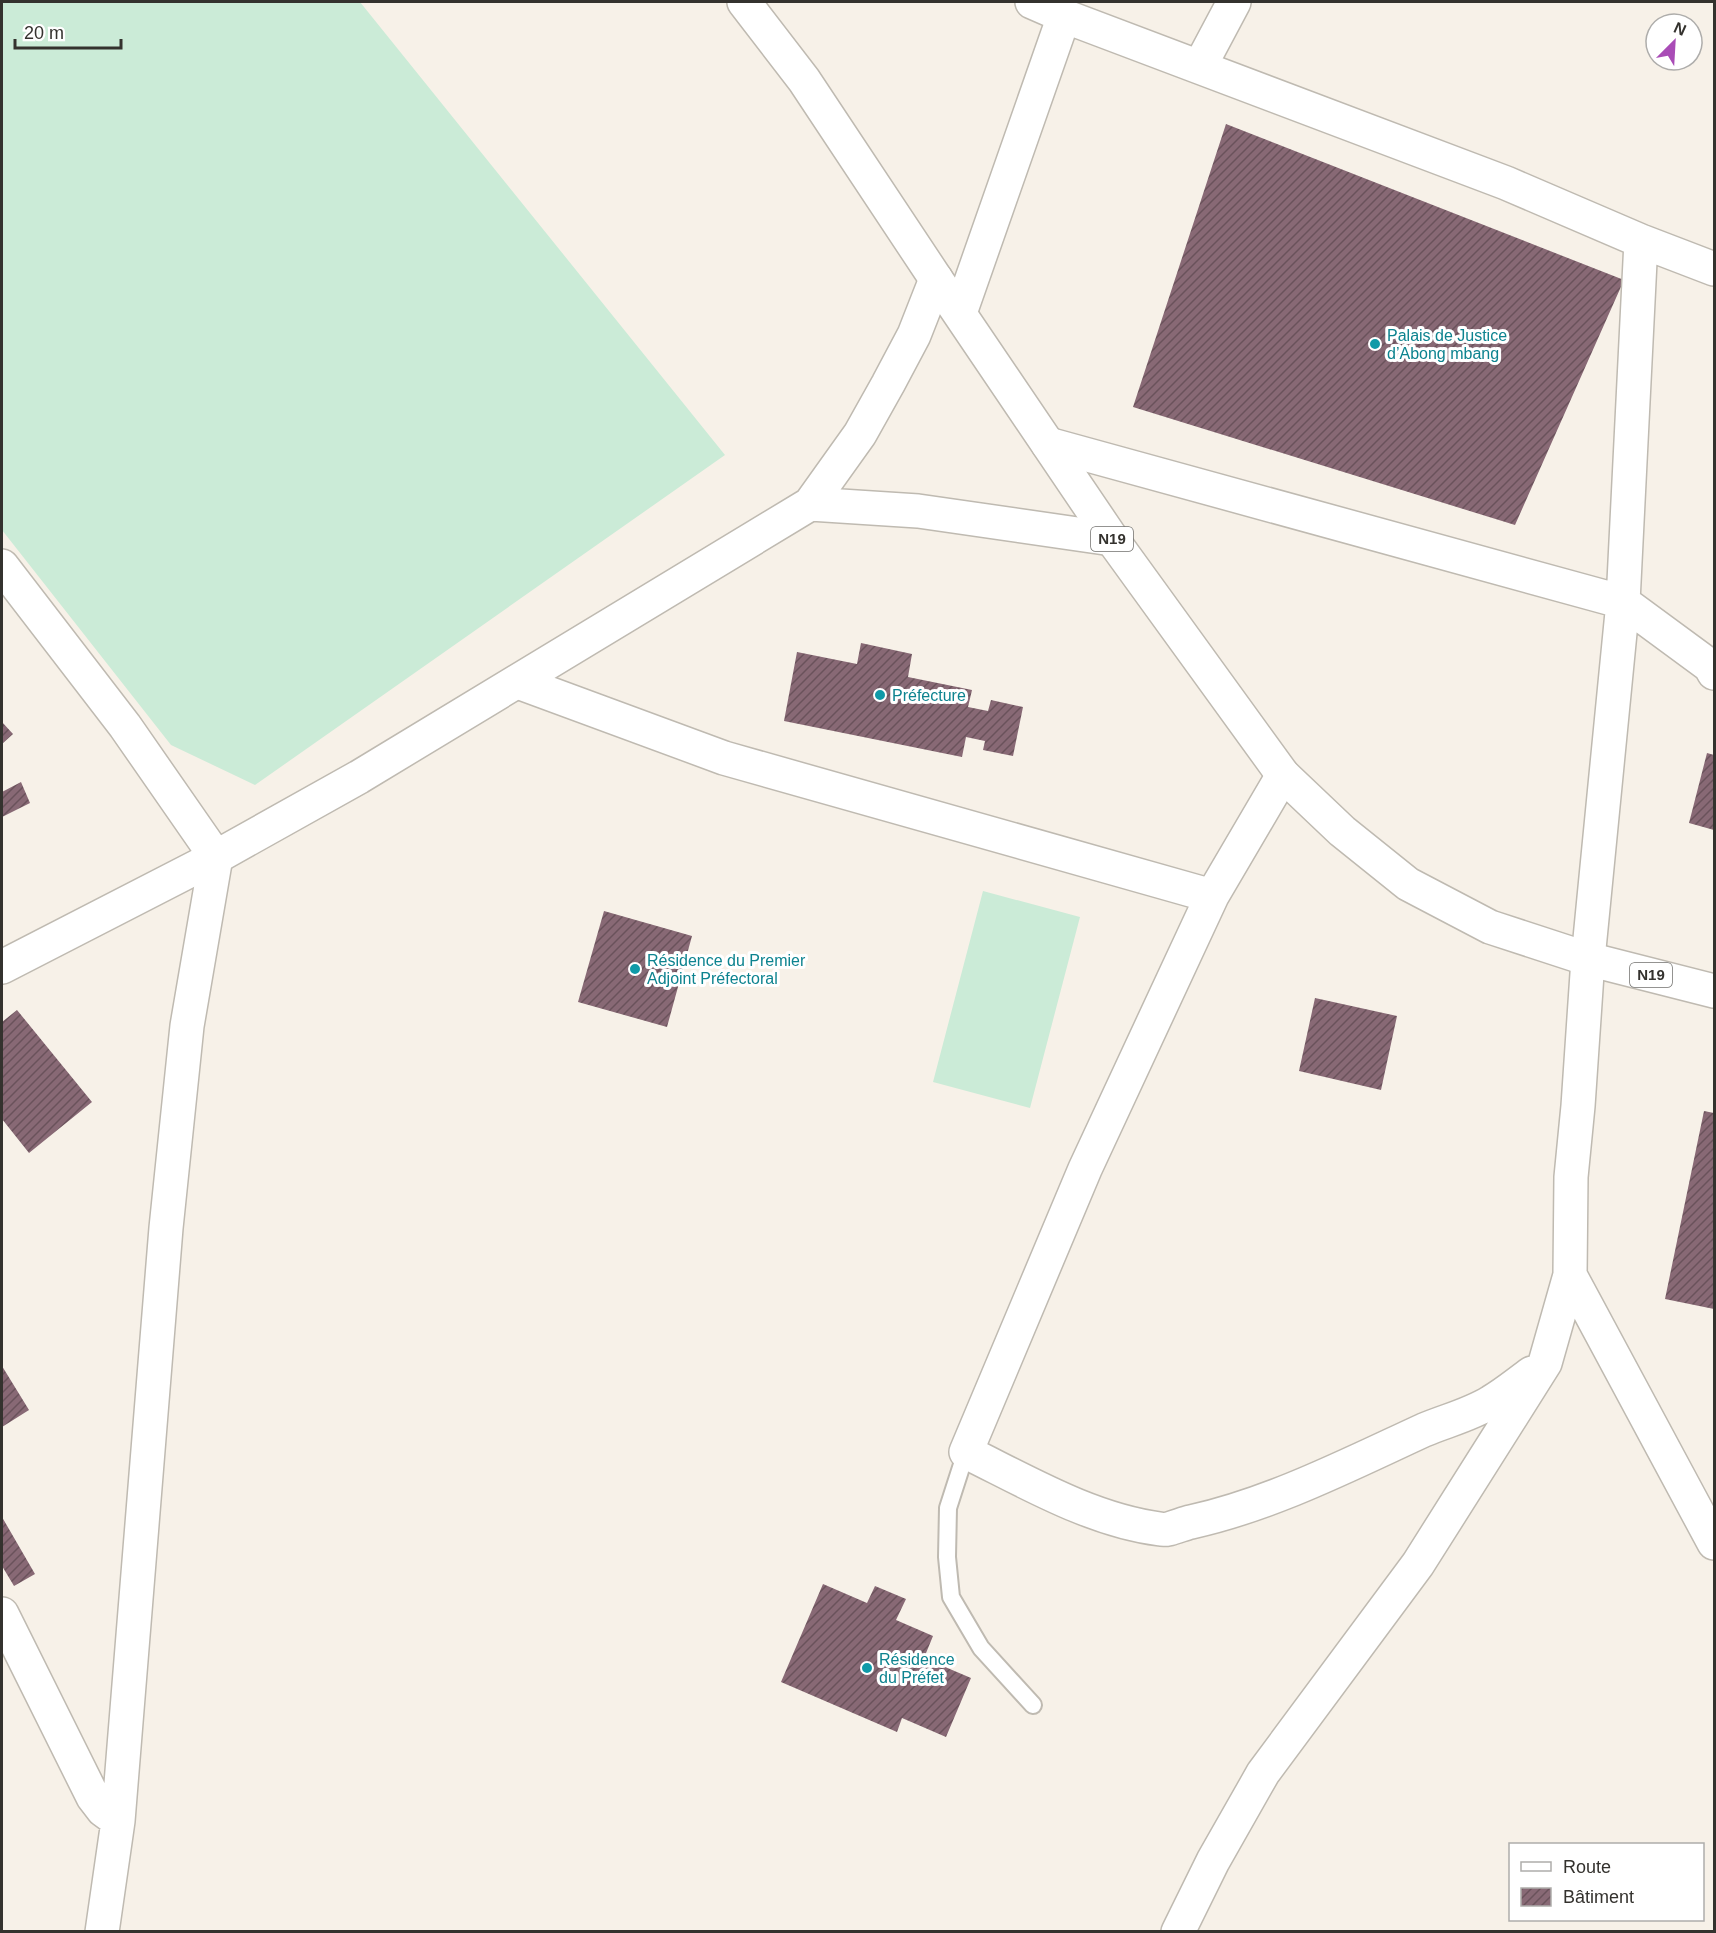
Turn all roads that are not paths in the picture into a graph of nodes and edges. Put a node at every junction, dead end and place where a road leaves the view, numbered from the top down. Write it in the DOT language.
graph roads {
  1 [pos="744,2"];
  2 [pos="1032,2"];
  3 [pos="1234,2"];
  4 [pos="1064,16"];
  5 [pos="1200,66"];
  6 [pos="1641,242"];
  7 [pos="1714,270"];
  8 [pos="936,279"];
  9 [pos="960,314"];
  10 [pos="1048,444"];
  11 [pos="810,504"];
  12 [pos="1112,539"];
  13 [pos="2,566"];
  14 [pos="1623,603"];
  15 [pos="1714,672"];
  16 [pos="518,682"];
  17 [pos="1283,775"];
  18 [pos="216,856"];
  19 [pos="1212,896"];
  20 [pos="1587,959"];
  21 [pos="2,967"];
  22 [pos="1714,991"];
  23 [pos="1570,1275"];
  24 [pos="1545,1363"];
  25 [pos="966,1452"];
  26 [pos="1714,1543"];
  27 [pos="2,1614"];
  28 [pos="1033,1705"];
  29 [pos="118,1821"];
  30 [pos="102,1932"];
  31 [pos="1178,1932"];
  1 -- 8 [label="main road, N19"];
  2 -- 4 [label="main road"];
  3 -- 5 [label="main road"];
  4 -- 5 [label="main road"];
  4 -- 9 [label="main road"];
  5 -- 6 [label="main road"];
  6 -- 7 [label="main road"];
  6 -- 14 [label="main road"];
  8 -- 9 [label="main road, N19"];
  8 -- 11 [label="main road"];
  9 -- 10 [label="main road, N19"];
  10 -- 12 [label="main road, N19"];
  10 -- 14 [label="main road"];
  11 -- 12 [label="main road"];
  11 -- 16 [label="main road"];
  12 -- 17 [label="main road, N19"];
  13 -- 18 [label="main road"];
  14 -- 15 [label="main road"];
  14 -- 20 [label="main road"];
  16 -- 18 [label="main road"];
  16 -- 19 [label="main road"];
  17 -- 19 [label="main road"];
  17 -- 20 [label="main road, N19"];
  18 -- 21 [label="main road"];
  18 -- 29 [label="main road"];
  19 -- 25 [label="main road"];
  20 -- 22 [label="main road, N19"];
  20 -- 23 [label="main road"];
  23 -- 24 [label="main road"];
  23 -- 26 [label="main road"];
  24 -- 25 [label="main road"];
  24 -- 31 [label="main road"];
  25 -- 28 [label="lane"];
  27 -- 29 [label="main road"];
  29 -- 30 [label="main road"];
}
